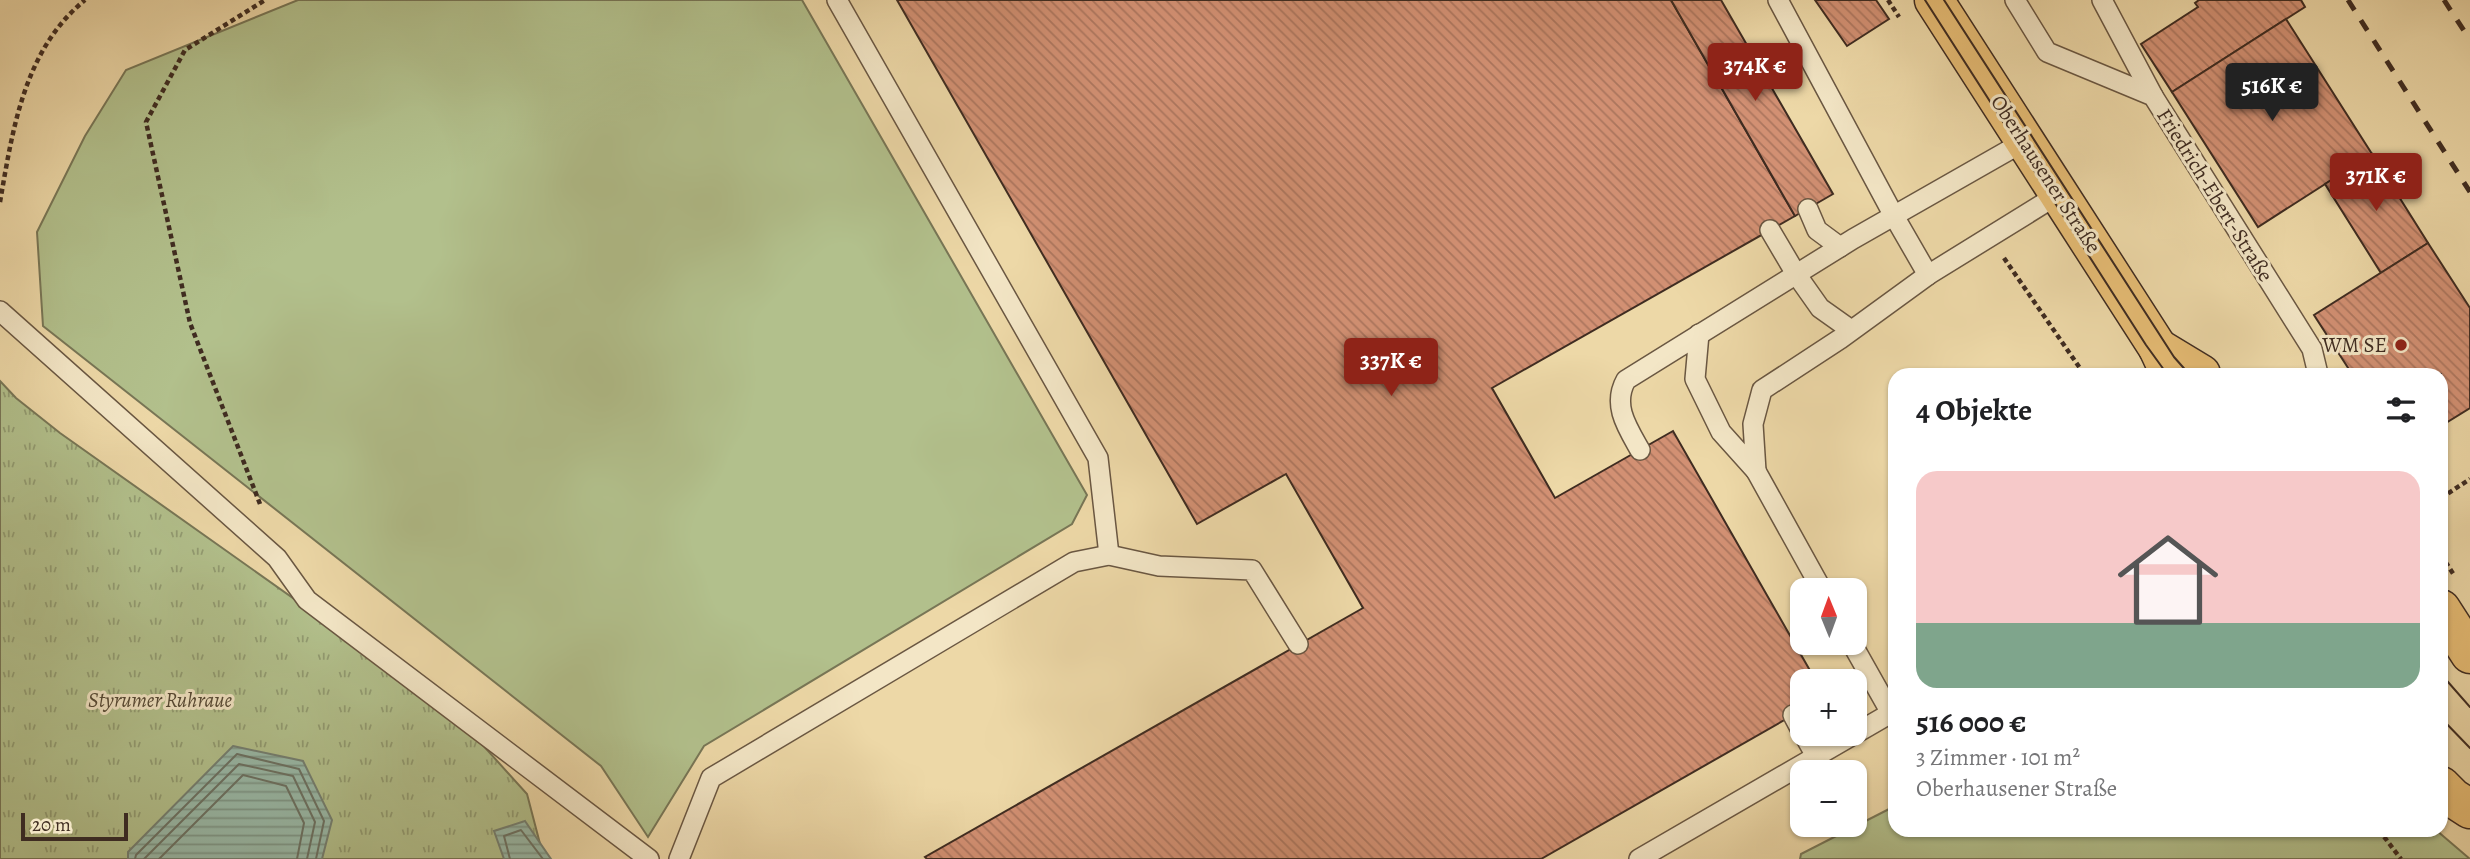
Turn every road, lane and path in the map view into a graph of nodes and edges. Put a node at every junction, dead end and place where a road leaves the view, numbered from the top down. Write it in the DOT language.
graph roads {
  1 [pos="85,0"];
  2 [pos="265,0"];
  3 [pos="837,0"];
  4 [pos="1778,0"];
  5 [pos="1934,0"];
  6 [pos="2015,0"];
  7 [pos="2102,0"];
  8 [pos="2153,96"];
  9 [pos="2025,141"];
  10 [pos="2059,194"];
  11 [pos="0,202"];
  12 [pos="1808,209"];
  13 [pos="1894,216"];
  14 [pos="1770,230"];
  15 [pos="1989,237"];
  16 [pos="1840,247"];
  17 [pos="1796,274"];
  18 [pos="1928,275"];
  19 [pos="0,311"];
  20 [pos="1852,330"];
  21 [pos="1699,334"];
  22 [pos="2164,361"];
  23 [pos="2080,368"];
  24 [pos="2184,368"];
  25 [pos="2317,368"];
  26 [pos="1640,450"];
  27 [pos="1756,471"];
  28 [pos="2470,479"];
  29 [pos="2448,493"];
  30 [pos="1109,555"];
  31 [pos="277,558"];
  32 [pos="1815,578"];
  33 [pos="2448,620"];
  34 [pos="1298,644"];
  35 [pos="2470,654"];
  36 [pos="1859,655"];
  37 [pos="1888,708"];
  38 [pos="1888,715"];
  39 [pos="1810,746"];
  40 [pos="1816,757"];
  41 [pos="2384,837"];
  42 [pos="649,859"];
  43 [pos="679,859"];
  44 [pos="1639,859"];
  45 [pos="2401,859"];
  1 -- 11 [label="path"];
  2 -- 31 [label="path"];
  3 -- 30 [label="lane"];
  4 -- 13 [label="lane"];
  5 -- 9 [label="main road, Oberhausener Straße"];
  6 -- 8 [label="lane, Friedrich-Ebert-Straße"];
  7 -- 8 [label="lane"];
  8 -- 25 [label="lane, Friedrich-Ebert-Straße"];
  9 -- 10 [label="main road, Oberhausener Straße"];
  9 -- 13 [label="lane"];
  10 -- 15 [label="lane"];
  10 -- 22 [label="main road, Oberhausener Straße"];
  12 -- 16 [label="lane"];
  13 -- 16 [label="lane"];
  13 -- 18 [label="lane"];
  14 -- 17 [label="lane"];
  15 -- 18 [label="lane"];
  15 -- 23 [label="path"];
  16 -- 17 [label="lane"];
  17 -- 20 [label="lane"];
  17 -- 21 [label="lane"];
  18 -- 20 [label="lane"];
  19 -- 31 [label="lane"];
  20 -- 27 [label="lane"];
  21 -- 26 [label="lane"];
  21 -- 27 [label="lane"];
  22 -- 24 [label="main road, Oberhausener Straße"];
  27 -- 32 [label="lane"];
  28 -- 29 [label="path"];
  30 -- 34 [label="lane"];
  30 -- 43 [label="lane"];
  31 -- 42 [label="lane"];
  33 -- 35 [label="main road"];
  36 -- 37 [label="lane"];
  38 -- 40 [label="lane"];
  39 -- 40 [label="lane"];
  40 -- 44 [label="lane"];
  41 -- 45 [label="path"];
}
